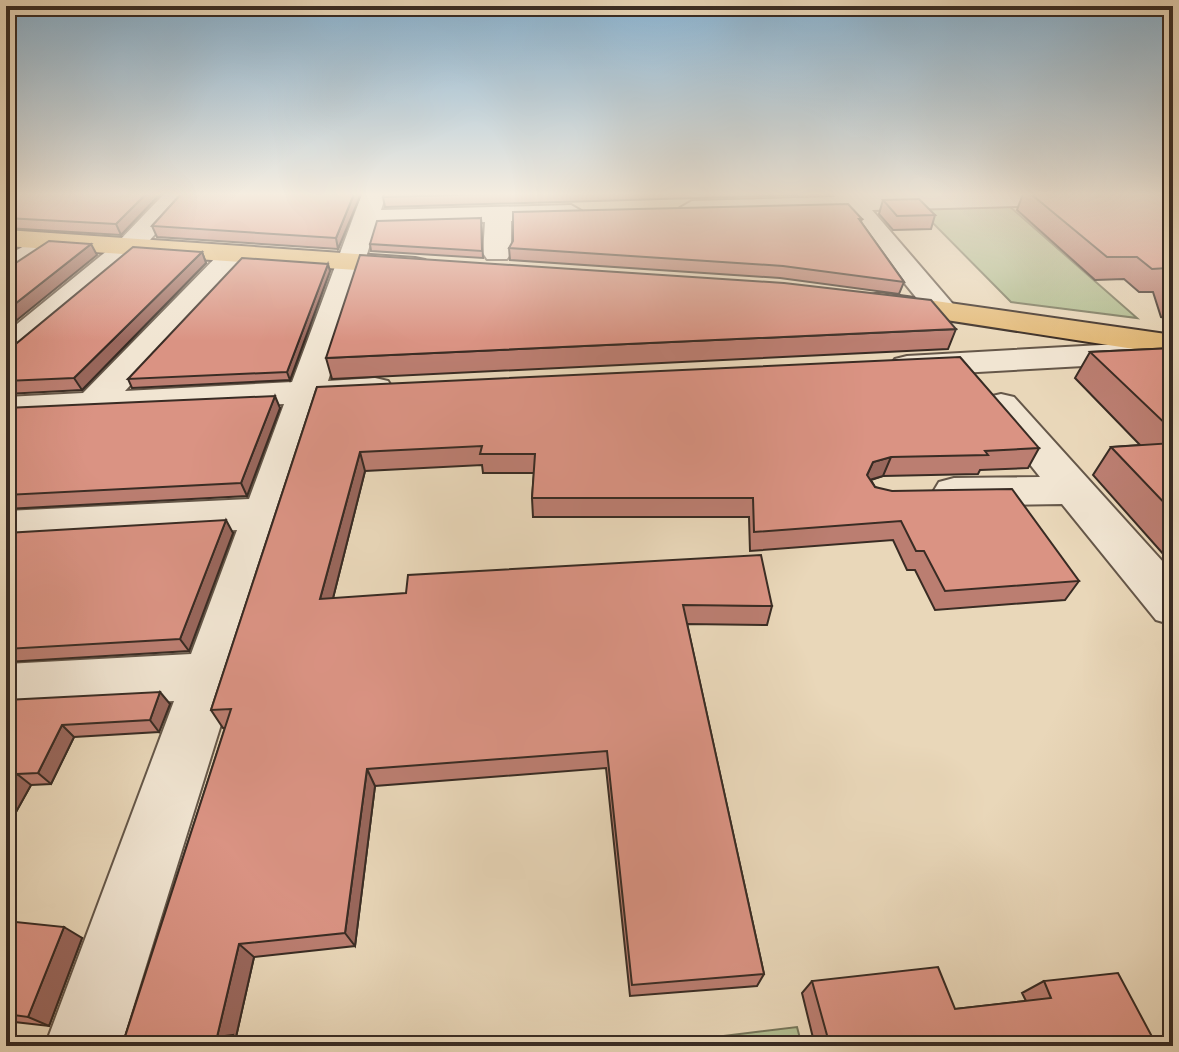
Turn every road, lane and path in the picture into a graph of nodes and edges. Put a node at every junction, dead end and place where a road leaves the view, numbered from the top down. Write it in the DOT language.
graph roads {
  1 [pos="45,243"];
  2 [pos="76,243"];
  3 [pos="133,243"];
  4 [pos="283,243"];
  5 [pos="357,243"];
  6 [pos="397,243"];
  7 [pos="490,243"];
  8 [pos="887,243"];
  9 [pos="129,247"];
  10 [pos="235,254"];
  11 [pos="485,261"];
  12 [pos="443,268"];
  13 [pos="6,269"];
  14 [pos="519,273"];
  15 [pos="854,299"];
  16 [pos="943,310"];
  17 [pos="1173,348"];
  18 [pos="6,350"];
  19 [pos="965,363"];
  20 [pos="871,368"];
  21 [pos="400,388"];
  22 [pos="306,393"];
  23 [pos="94,403"];
  24 [pos="6,408"];
  25 [pos="1074,490"];
  26 [pos="916,492"];
  27 [pos="264,513"];
  28 [pos="6,527"];
  29 [pos="1173,606"];
  30 [pos="207,676"];
  31 [pos="6,687"];
  32 [pos="83,1046"];
  1 -- 13 [label="street"];
  2 -- 9 [label="main road"];
  3 -- 9 [label="street"];
  4 -- 10 [label="main road"];
  5 -- 22 [label="street"];
  6 -- 12 [label="main road"];
  7 -- 11 [label="street"];
  8 -- 16 [label="street"];
  9 -- 10 [label="main road"];
  9 -- 18 [label="street"];
  10 -- 23 [label="street"];
  11 -- 14 [label="main road"];
  15 -- 16 [label="main road"];
  16 -- 17 [label="main road"];
  17 -- 19 [label="street"];
  19 -- 20 [label="street"];
  19 -- 25 [label="street"];
  21 -- 22 [label="street"];
  22 -- 23 [label="street"];
  22 -- 27 [label="street"];
  23 -- 24 [label="street"];
  25 -- 26 [label="street"];
  25 -- 29 [label="street"];
  27 -- 28 [label="street"];
  27 -- 30 [label="street"];
  30 -- 31 [label="street"];
  30 -- 32 [label="street"];
}
